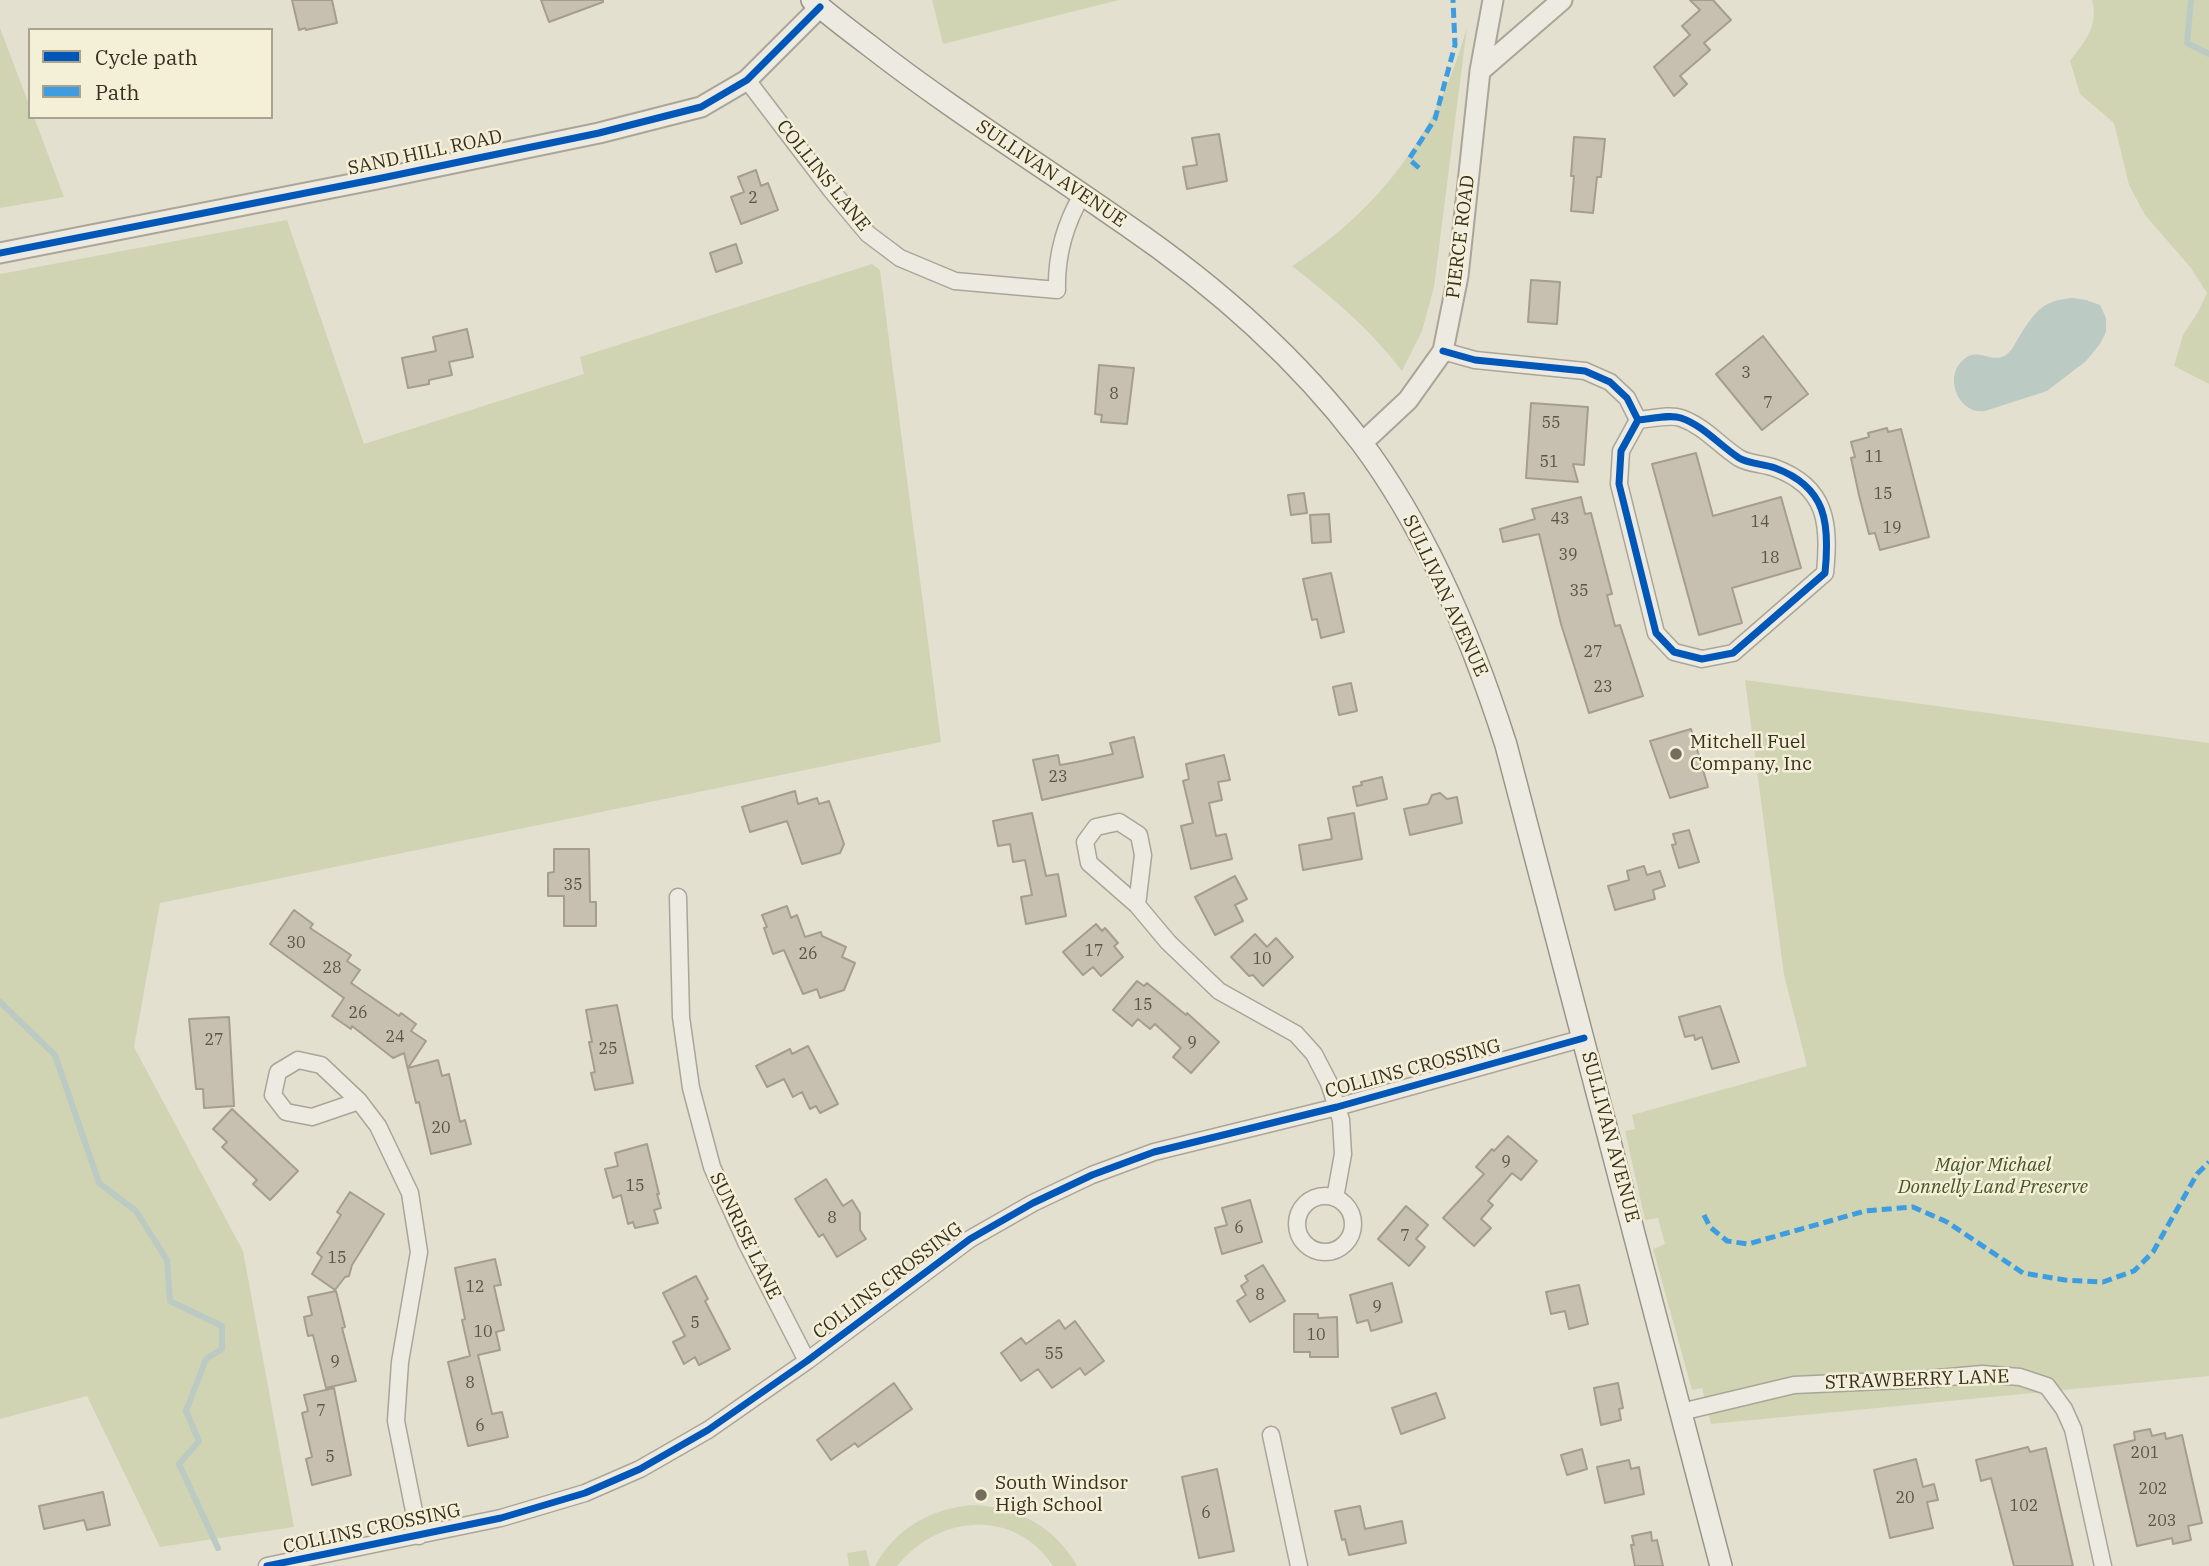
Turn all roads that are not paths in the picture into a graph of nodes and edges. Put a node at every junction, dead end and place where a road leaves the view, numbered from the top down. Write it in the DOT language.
graph roads {
  1 [pos="1493,0"];
  2 [pos="1562,0"];
  3 [pos="816,4"];
  4 [pos="1480,71"];
  5 [pos="747,80"];
  6 [pos="1082,195"];
  7 [pos="0,253"];
  8 [pos="1443,351"];
  9 [pos="1638,420"];
  10 [pos="1362,443"];
  11 [pos="678,897"];
  12 [pos="1137,905"];
  13 [pos="1584,1038"];
  14 [pos="359,1101"];
  15 [pos="1337,1107"];
  16 [pos="1335,1198"];
  17 [pos="807,1361"];
  18 [pos="1681,1412"];
  19 [pos="1271,1435"];
  20 [pos="419,1536"];
  21 [pos="267,1566"];
  22 [pos="1299,1566"];
  23 [pos="1721,1566"];
  24 [pos="2103,1566"];
  1 -- 4 [label="street, PIERCE ROAD"];
  2 -- 4 [label="street"];
  3 -- 5 [label="street, SAND HILL ROAD"];
  3 -- 6 [label="main road, SULLIVAN AVENUE"];
  4 -- 8 [label="street, PIERCE ROAD"];
  5 -- 6 [label="street, COLLINS LANE"];
  5 -- 7 [label="street, SAND HILL ROAD"];
  6 -- 10 [label="main road, SULLIVAN AVENUE"];
  8 -- 9 [label="street"];
  8 -- 10 [label="street, PIERCE ROAD"];
  9 -- 9 [label="street"];
  10 -- 13 [label="main road, SULLIVAN AVENUE"];
  11 -- 17 [label="street, SUNRISE LANE"];
  12 -- 12 [label="street"];
  12 -- 15 [label="street"];
  13 -- 15 [label="street, COLLINS CROSSING"];
  13 -- 18 [label="main road, SULLIVAN AVENUE"];
  14 -- 14 [label="street"];
  14 -- 20 [label="street"];
  15 -- 16 [label="street"];
  15 -- 17 [label="street, COLLINS CROSSING"];
  17 -- 20 [label="street, COLLINS CROSSING"];
  18 -- 23 [label="main road, SULLIVAN AVENUE"];
  18 -- 24 [label="street, STRAWBERRY LANE"];
  19 -- 22 [label="street"];
  20 -- 21 [label="street, COLLINS CROSSING"];
}
